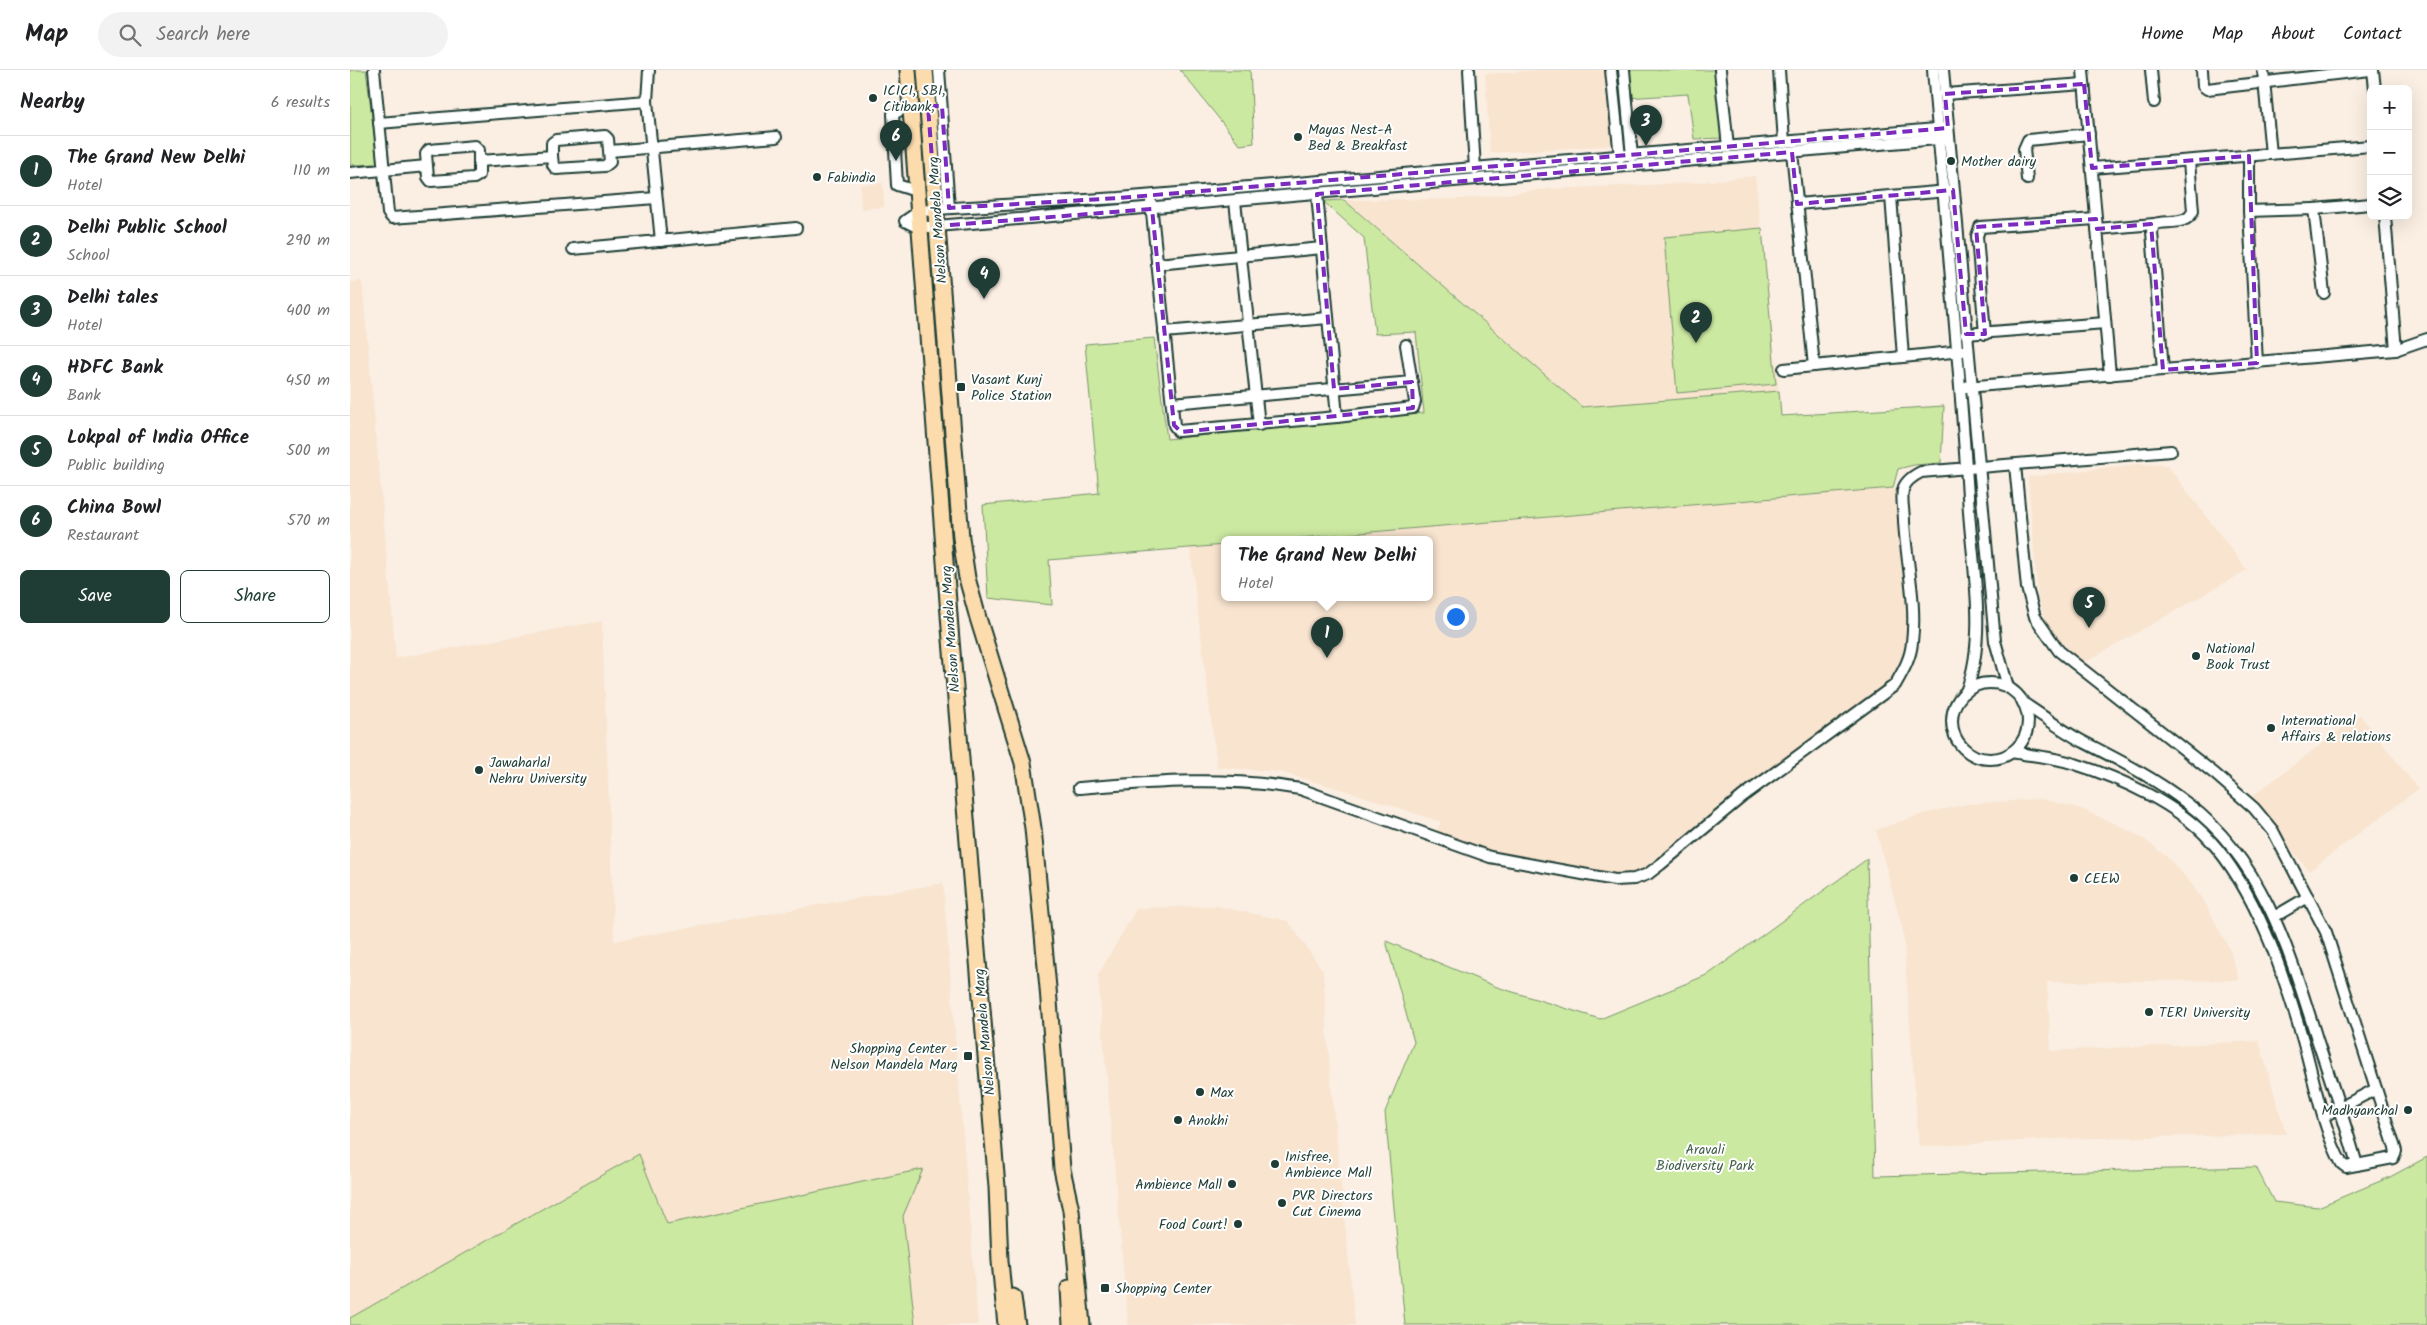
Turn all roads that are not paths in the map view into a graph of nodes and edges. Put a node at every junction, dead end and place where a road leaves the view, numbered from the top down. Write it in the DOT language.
graph roads {
  1 [pos="374,70"];
  2 [pos="649,70"];
  3 [pos="908,70"];
  4 [pos="926,70"];
  5 [pos="939,70"];
  6 [pos="1469,70"];
  7 [pos="1611,70"];
  8 [pos="1624,70"];
  9 [pos="1720,70"];
  10 [pos="1779,70"];
  11 [pos="1933,70"];
  12 [pos="1943,70"];
  13 [pos="2083,70"];
  14 [pos="2151,70"];
  15 [pos="2202,70"];
  16 [pos="2263,70"];
  17 [pos="2372,70"];
  18 [pos="2320,72"];
  19 [pos="2264,82"];
  20 [pos="2084,84"];
  21 [pos="2374,85"];
  22 [pos="1945,94"];
  23 [pos="646,101"];
  24 [pos="2154,102"];
  25 [pos="935,106"];
  26 [pos="379,123"];
  27 [pos="1943,133"];
  28 [pos="2088,134"];
  29 [pos="776,137"];
  30 [pos="1784,142"];
  31 [pos="2367,146"];
  32 [pos="1728,147"];
  33 [pos="651,148"];
  34 [pos="610,151"];
  35 [pos="1792,152"];
  36 [pos="2271,154"];
  37 [pos="552,156"];
  38 [pos="1632,156"];
  39 [pos="2249,156"];
  40 [pos="1620,157"];
  41 [pos="479,161"];
  42 [pos="2189,161"];
  43 [pos="427,166"];
  44 [pos="2092,168"];
  45 [pos="384,170"];
  46 [pos="1475,170"];
  47 [pos="350,173"];
  48 [pos="2027,179"];
  49 [pos="1265,186"];
  50 [pos="1948,190"];
  51 [pos="1318,194"];
  52 [pos="1151,196"];
  53 [pos="1891,196"];
  54 [pos="656,198"];
  55 [pos="1269,198"];
  56 [pos="1235,202"];
  57 [pos="1797,204"];
  58 [pos="2367,204"];
  59 [pos="942,209"];
  60 [pos="1152,209"];
  61 [pos="2314,209"];
  62 [pos="2249,211"];
  63 [pos="918,212"];
  64 [pos="2385,220"];
  65 [pos="2096,224"];
  66 [pos="2154,224"];
  67 [pos="937,226"];
  68 [pos="796,228"];
  69 [pos="919,228"];
  70 [pos="661,241"];
  71 [pos="1322,248"];
  72 [pos="573,249"];
  73 [pos="1240,255"];
  74 [pos="1158,264"];
  75 [pos="2324,293"];
  76 [pos="1328,318"];
  77 [pos="2105,323"];
  78 [pos="1248,325"];
  79 [pos="1164,332"];
  80 [pos="1966,334"];
  81 [pos="1985,334"];
  82 [pos="2427,339"];
  83 [pos="1406,345"];
  84 [pos="2396,350"];
  85 [pos="1962,351"];
  86 [pos="1903,357"];
  87 [pos="2257,363"];
  88 [pos="1814,366"];
  89 [pos="1784,369"];
  90 [pos="2163,370"];
  91 [pos="2110,375"];
  92 [pos="1412,382"];
  93 [pos="1971,386"];
  94 [pos="1960,388"];
  95 [pos="1334,389"];
  96 [pos="1256,395"];
  97 [pos="1172,403"];
  98 [pos="1337,418"];
  99 [pos="1259,425"];
  100 [pos="2171,451"];
  101 [pos="2016,465"];
  102 [pos="1979,468"];
  103 [pos="1967,470"];
  104 [pos="2008,688"];
  105 [pos="1966,692"];
  106 [pos="2023,703"];
  107 [pos="2012,752"];
  108 [pos="1079,788"];
  109 [pos="2308,897"];
  110 [pos="2274,917"];
  111 [pos="2376,1090"];
  112 [pos="2341,1108"];
  113 [pos="2324,1116"];
  114 [pos="2357,1165"];
  115 [pos="1062,1169"];
  116 [pos="998,1187"];
  117 [pos="1006,1325"];
  118 [pos="1017,1325"];
  119 [pos="1071,1325"];
  120 [pos="1082,1325"];
  1 -- 26 [label="street"];
  2 -- 23 [label="street"];
  3 -- 63 [label="main road, Nelson Mandela Marg"];
  4 -- 25 [label="main road, Nelson Mandela Marg"];
  5 -- 25 [label="street"];
  6 -- 46 [label="street"];
  7 -- 40 [label="street"];
  8 -- 38 [label="street"];
  9 -- 32 [label="street"];
  10 -- 30 [label="street"];
  11 -- 27 [label="street"];
  12 -- 22 [label="street"];
  13 -- 20 [label="street"];
  14 -- 24 [label="street"];
  15 -- 19 [label="street"];
  16 -- 19 [label="street"];
  17 -- 18 [label="street"];
  17 -- 21 [label="street"];
  18 -- 19 [label="street"];
  19 -- 36 [label="street"];
  20 -- 22 [label="street"];
  20 -- 28 [label="street"];
  22 -- 27 [label="street"];
  23 -- 26 [label="street"];
  23 -- 33 [label="street"];
  25 -- 59 [label="main road, Nelson Mandela Marg"];
  26 -- 45 [label="street"];
  27 -- 30 [label="street"];
  27 -- 35 [label="street"];
  27 -- 50 [label="street"];
  28 -- 44 [label="street"];
  28 -- 48 [label="street"];
  29 -- 33 [label="street"];
  30 -- 32 [label="street"];
  31 -- 36 [label="street"];
  32 -- 38 [label="street"];
  33 -- 34 [label="street"];
  33 -- 54 [label="street"];
  34 -- 37 [label="street"];
  34 -- 37 [label="street"];
  35 -- 51 [label="street"];
  35 -- 57 [label="street"];
  36 -- 39 [label="street"];
  37 -- 41 [label="street"];
  38 -- 40 [label="street"];
  39 -- 42 [label="street"];
  39 -- 62 [label="street"];
  40 -- 46 [label="street"];
  41 -- 43 [label="street"];
  41 -- 43 [label="street"];
  42 -- 44 [label="street"];
  42 -- 66 [label="street"];
  43 -- 45 [label="street"];
  44 -- 65 [label="street"];
  45 -- 47 [label="street"];
  45 -- 54 [label="street"];
  46 -- 49 [label="street"];
  49 -- 52 [label="street"];
  49 -- 55 [label="street"];
  50 -- 53 [label="street"];
  50 -- 80 [label="street"];
  50 -- 85 [label="street"];
  51 -- 55 [label="street"];
  51 -- 71 [label="street"];
  52 -- 59 [label="street"];
  52 -- 60 [label="street"];
  53 -- 57 [label="street"];
  53 -- 86 [label="street"];
  54 -- 70 [label="street"];
  55 -- 56 [label="street"];
  56 -- 60 [label="street"];
  56 -- 73 [label="street"];
  57 -- 88 [label="street"];
  58 -- 61 [label="street"];
  59 -- 63 [label="street"];
  59 -- 67 [label="main road, Nelson Mandela Marg"];
  60 -- 67 [label="street"];
  60 -- 74 [label="street"];
  61 -- 62 [label="street"];
  61 -- 75 [label="street"];
  62 -- 87 [label="street"];
  63 -- 69 [label="main road, Nelson Mandela Marg"];
  64 -- 84 [label="street"];
  65 -- 66 [label="street"];
  65 -- 77 [label="street"];
  65 -- 81 [label="street"];
  66 -- 90 [label="street"];
  67 -- 69 [label="street"];
  67 -- 115 [label="main road, Nelson Mandela Marg"];
  68 -- 70 [label="street"];
  69 -- 116 [label="main road, Nelson Mandela Marg"];
  70 -- 72 [label="street"];
  71 -- 73 [label="street"];
  71 -- 76 [label="street"];
  73 -- 74 [label="street"];
  73 -- 78 [label="street"];
  74 -- 79 [label="street"];
  76 -- 78 [label="street"];
  76 -- 95 [label="street"];
  77 -- 81 [label="street"];
  77 -- 91 [label="street"];
  78 -- 79 [label="street"];
  78 -- 96 [label="street"];
  79 -- 97 [label="street"];
  80 -- 81 [label="street"];
  80 -- 85 [label="street"];
  82 -- 84 [label="street"];
  83 -- 92 [label="street"];
  84 -- 87 [label="street"];
  85 -- 86 [label="street"];
  85 -- 93 [label="street"];
  85 -- 94 [label="street"];
  86 -- 88 [label="street"];
  87 -- 90 [label="street"];
  88 -- 89 [label="street"];
  90 -- 91 [label="street"];
  91 -- 93 [label="street"];
  92 -- 95 [label="street"];
  92 -- 98 [label="street"];
  93 -- 94 [label="street"];
  93 -- 102 [label="street"];
  94 -- 103 [label="street"];
  95 -- 96 [label="street"];
  95 -- 98 [label="street"];
  96 -- 97 [label="street"];
  96 -- 99 [label="street"];
  97 -- 99 [label="street"];
  98 -- 99 [label="street"];
  100 -- 101 [label="street"];
  101 -- 102 [label="street"];
  101 -- 109 [label="street"];
  102 -- 103 [label="street"];
  102 -- 104 [label="street"];
  103 -- 105 [label="street"];
  103 -- 108 [label="street"];
  104 -- 105 [label="street"];
  104 -- 106 [label="street"];
  105 -- 107 [label="street"];
  106 -- 107 [label="street"];
  106 -- 110 [label="street"];
  107 -- 113 [label="street"];
  109 -- 110 [label="street"];
  109 -- 111 [label="street"];
  110 -- 112 [label="street"];
  111 -- 112 [label="street"];
  111 -- 114 [label="street"];
  112 -- 113 [label="street"];
  112 -- 114 [label="street"];
  113 -- 114 [label="street"];
  115 -- 119 [label="main road, Nelson Mandela Marg"];
  115 -- 120 [label="main road, Nelson Mandela Marg"];
  116 -- 117 [label="main road, Nelson Mandela Marg"];
  116 -- 118 [label="main road, Nelson Mandela Marg"];
}
